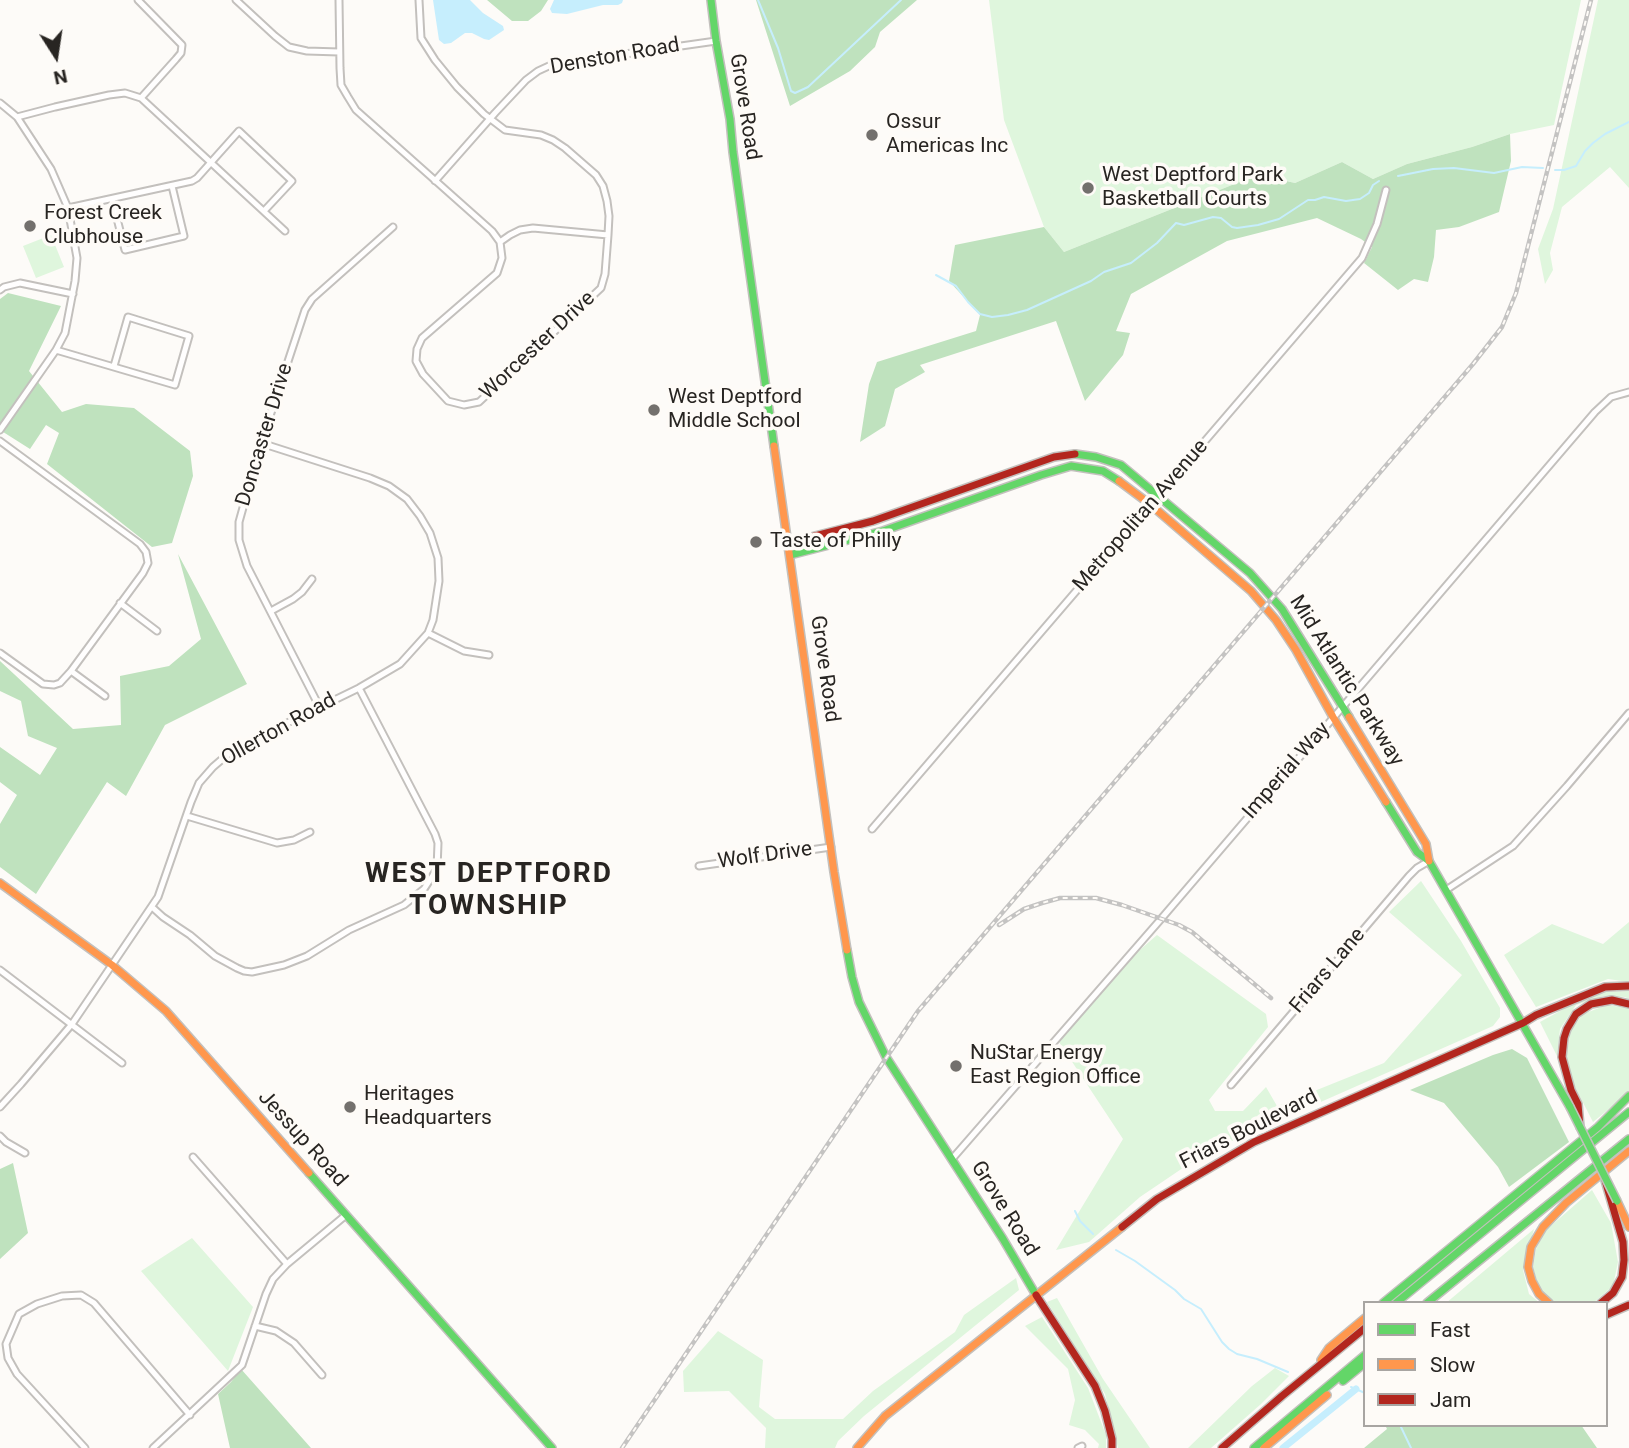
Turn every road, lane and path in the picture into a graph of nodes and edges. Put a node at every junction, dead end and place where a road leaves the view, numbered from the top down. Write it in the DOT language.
graph roads {
  1 [pos="138,0"];
  2 [pos="236,0"];
  3 [pos="339,0"];
  4 [pos="419,0"];
  5 [pos="711,0"];
  6 [pos="716,41"];
  7 [pos="339,52"];
  8 [pos="141,98"];
  9 [pos="2,108"];
  10 [pos="18,117"];
  11 [pos="490,119"];
  12 [pos="212,162"];
  13 [pos="435,181"];
  14 [pos="172,186"];
  15 [pos="1386,190"];
  16 [pos="112,199"];
  17 [pos="68,208"];
  18 [pos="264,211"];
  19 [pos="393,227"];
  20 [pos="285,230"];
  21 [pos="608,235"];
  22 [pos="500,242"];
  23 [pos="0,290"];
  24 [pos="73,294"];
  25 [pos="56,350"];
  26 [pos="114,366"];
  27 [pos="1629,393"];
  28 [pos="0,430"];
  29 [pos="0,441"];
  30 [pos="261,443"];
  31 [pos="1158,496"];
  32 [pos="1151,505"];
  33 [pos="788,543"];
  34 [pos="790,555"];
  35 [pos="312,579"];
  36 [pos="120,603"];
  37 [pos="271,611"];
  38 [pos="157,631"];
  39 [pos="428,633"];
  40 [pos="0,653"];
  41 [pos="489,654"];
  42 [pos="71,671"];
  43 [pos="359,688"];
  44 [pos="105,696"];
  45 [pos="1342,705"];
  46 [pos="319,706"];
  47 [pos="1629,713"];
  48 [pos="1333,717"];
  49 [pos="187,816"];
  50 [pos="872,829"];
  51 [pos="310,832"];
  52 [pos="831,847"];
  53 [pos="1429,861"];
  54 [pos="699,866"];
  55 [pos="0,883"];
  56 [pos="1446,890"];
  57 [pos="152,907"];
  58 [pos="112,965"];
  59 [pos="0,970"];
  60 [pos="1629,986"];
  61 [pos="1629,1004"];
  62 [pos="1523,1023"];
  63 [pos="72,1024"];
  64 [pos="122,1063"];
  65 [pos="1231,1085"];
  66 [pos="1629,1096"];
  67 [pos="1574,1106"];
  68 [pos="0,1107"];
  69 [pos="1629,1112"];
  70 [pos="0,1136"];
  71 [pos="1629,1139"];
  72 [pos="1629,1151"];
  73 [pos="25,1153"];
  74 [pos="192,1157"];
  75 [pos="952,1159"];
  76 [pos="1615,1203"];
  77 [pos="346,1215"];
  78 [pos="1629,1227"];
  79 [pos="287,1264"];
  80 [pos="1036,1295"];
  81 [pos="1385,1301"];
  82 [pos="1397,1301"];
  83 [pos="1429,1301"];
  84 [pos="1547,1301"];
  85 [pos="1603,1301"];
  86 [pos="1629,1305"];
  87 [pos="1608,1314"];
  88 [pos="1363,1320"];
  89 [pos="255,1326"];
  90 [pos="1363,1330"];
  91 [pos="3,1345"];
  92 [pos="1363,1357"];
  93 [pos="1363,1365"];
  94 [pos="1315,1369"];
  95 [pos="322,1375"];
  96 [pos="190,1415"];
  97 [pos="85,1448"];
  98 [pos="153,1448"];
  99 [pos="552,1448"];
  100 [pos="857,1448"];
  101 [pos="1112,1448"];
  102 [pos="1222,1448"];
  103 [pos="1254,1448"];
  104 [pos="1264,1448"];
  1 -- 8 [label="street"];
  2 -- 7 [label="street"];
  3 -- 7 [label="street"];
  4 -- 11 [label="street"];
  5 -- 6 [label="main road, Grove Road"];
  6 -- 11 [label="street, Denston Road"];
  6 -- 33 [label="main road, Grove Road"];
  7 -- 13 [label="street"];
  8 -- 10 [label="street"];
  8 -- 12 [label="street"];
  9 -- 10 [label="street"];
  10 -- 17 [label="street"];
  11 -- 13 [label="street, Denston Road"];
  11 -- 21 [label="street, Worcester Drive"];
  12 -- 14 [label="street"];
  12 -- 18 [label="street"];
  12 -- 18 [label="street"];
  13 -- 22 [label="street"];
  14 -- 16 [label="street"];
  14 -- 16 [label="street"];
  15 -- 31 [label="street, Metropolitan Avenue"];
  16 -- 17 [label="street"];
  17 -- 24 [label="street"];
  18 -- 20 [label="street"];
  19 -- 30 [label="street, Doncaster Drive"];
  21 -- 22 [label="street"];
  21 -- 22 [label="street, Worcester Drive"];
  23 -- 24 [label="street"];
  24 -- 25 [label="street"];
  25 -- 26 [label="street"];
  25 -- 28 [label="street"];
  26 -- 26 [label="street"];
  27 -- 45 [label="street, Imperial Way"];
  29 -- 36 [label="street"];
  30 -- 37 [label="street, Doncaster Drive"];
  30 -- 39 [label="street, Ollerton Road"];
  31 -- 32 [label="street, Metropolitan Avenue"];
  31 -- 33 [label="main road, Mid Atlantic Parkway"];
  31 -- 45 [label="main road, Mid Atlantic Parkway"];
  32 -- 34 [label="main road, Mid Atlantic Parkway"];
  32 -- 48 [label="main road, Mid Atlantic Parkway"];
  32 -- 50 [label="street, Metropolitan Avenue"];
  33 -- 34 [label="main road, Grove Road"];
  34 -- 52 [label="main road, Grove Road"];
  35 -- 37 [label="street"];
  36 -- 38 [label="street"];
  36 -- 42 [label="street"];
  37 -- 46 [label="street, Doncaster Drive"];
  39 -- 41 [label="street"];
  39 -- 43 [label="street, Ollerton Road"];
  40 -- 42 [label="street"];
  42 -- 44 [label="street"];
  43 -- 46 [label="street, Ollerton Road"];
  43 -- 57 [label="street"];
  45 -- 48 [label="street, Imperial Way"];
  45 -- 53 [label="main road, Mid Atlantic Parkway"];
  46 -- 49 [label="street, Ollerton Road"];
  47 -- 56 [label="street"];
  48 -- 53 [label="main road, Mid Atlantic Parkway"];
  48 -- 75 [label="street, Imperial Way"];
  49 -- 51 [label="street"];
  49 -- 57 [label="street, Ollerton Road"];
  52 -- 54 [label="street, Wolf Drive"];
  52 -- 75 [label="main road, Grove Road"];
  53 -- 56 [label="main road, Mid Atlantic Parkway"];
  53 -- 65 [label="street, Friars Lane"];
  55 -- 58 [label="main road, Jessup Road"];
  56 -- 62 [label="main road, Mid Atlantic Parkway"];
  57 -- 58 [label="street, Ollerton Road"];
  58 -- 63 [label="street, Ollerton Road"];
  58 -- 77 [label="main road, Jessup Road"];
  59 -- 63 [label="street"];
  60 -- 62 [label="main road, Friars Boulevard"];
  61 -- 67 [label="main road"];
  62 -- 67 [label="main road, Mid Atlantic Parkway"];
  62 -- 80 [label="main road, Friars Boulevard"];
  63 -- 64 [label="street"];
  63 -- 68 [label="street, Ollerton Road"];
  66 -- 81 [label="main road"];
  67 -- 76 [label="main road, Mid Atlantic Parkway, bridge"];
  69 -- 82 [label="main road"];
  70 -- 73 [label="street"];
  71 -- 83 [label="main road"];
  72 -- 84 [label="main road"];
  74 -- 79 [label="street"];
  75 -- 80 [label="main road, Grove Road"];
  76 -- 78 [label="main road, Mid Atlantic Parkway"];
  76 -- 85 [label="main road"];
  77 -- 79 [label="street"];
  77 -- 99 [label="main road, Jessup Road"];
  79 -- 89 [label="street"];
  80 -- 100 [label="main road, Friars Boulevard"];
  80 -- 101 [label="main road, Grove Road"];
  86 -- 87 [label="main road"];
  88 -- 94 [label="main road"];
  89 -- 95 [label="street"];
  89 -- 96 [label="street"];
  90 -- 94 [label="main road"];
  91 -- 96 [label="street"];
  91 -- 97 [label="street"];
  92 -- 103 [label="main road"];
  93 -- 104 [label="main road"];
  94 -- 102 [label="main road"];
  96 -- 98 [label="street"];
}
